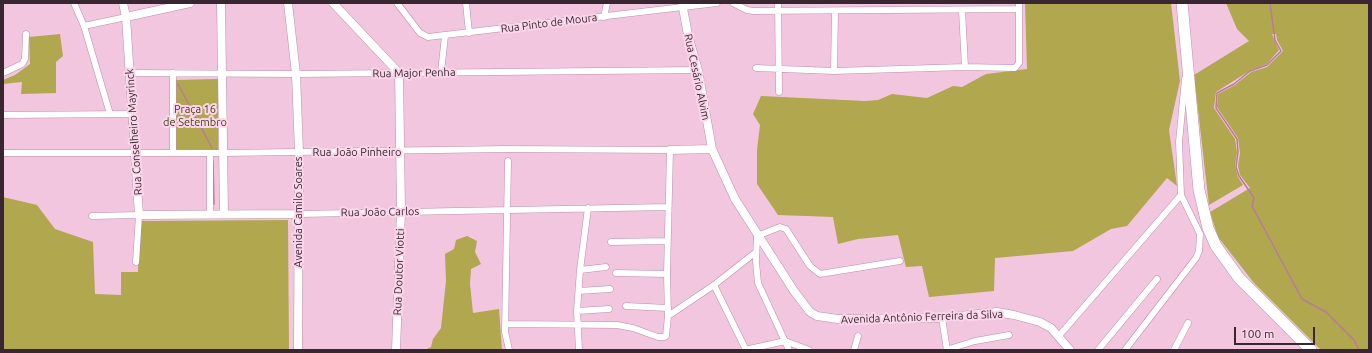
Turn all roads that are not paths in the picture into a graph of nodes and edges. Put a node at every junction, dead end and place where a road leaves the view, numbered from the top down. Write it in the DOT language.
graph roads {
  1 [pos="74,3"];
  2 [pos="123,3"];
  3 [pos="190,3"];
  4 [pos="221,3"];
  5 [pos="288,3"];
  6 [pos="333,3"];
  7 [pos="397,3"];
  8 [pos="466,3"];
  9 [pos="607,3"];
  10 [pos="717,3"];
  11 [pos="733,3"];
  12 [pos="778,3"];
  13 [pos="1187,3"];
  14 [pos="682,4"];
  15 [pos="1019,6"];
  16 [pos="1183,9"];
  17 [pos="962,10"];
  18 [pos="778,11"];
  19 [pos="835,11"];
  20 [pos="126,17"];
  21 [pos="604,17"];
  22 [pos="84,26"];
  23 [pos="469,33"];
  24 [pos="26,34"];
  25 [pos="445,36"];
  26 [pos="1187,62"];
  27 [pos="965,67"];
  28 [pos="756,68"];
  29 [pos="698,70"];
  30 [pos="778,70"];
  31 [pos="834,71"];
  32 [pos="441,72"];
  33 [pos="3,73"];
  34 [pos="130,73"];
  35 [pos="173,73"];
  36 [pos="223,73"];
  37 [pos="399,73"];
  38 [pos="296,74"];
  39 [pos="779,92"];
  40 [pos="110,114"];
  41 [pos="133,114"];
  42 [pos="3,115"];
  43 [pos="712,149"];
  44 [pos="670,150"];
  45 [pos="299,152"];
  46 [pos="400,152"];
  47 [pos="3,153"];
  48 [pos="136,153"];
  49 [pos="173,153"];
  50 [pos="210,153"];
  51 [pos="224,153"];
  52 [pos="508,161"];
  53 [pos="1181,195"];
  54 [pos="668,207"];
  55 [pos="588,208"];
  56 [pos="507,210"];
  57 [pos="401,211"];
  58 [pos="210,214"];
  59 [pos="224,214"];
  60 [pos="298,214"];
  61 [pos="139,215"];
  62 [pos="92,216"];
  63 [pos="757,236"];
  64 [pos="667,241"];
  65 [pos="611,242"];
  66 [pos="756,252"];
  67 [pos="900,261"];
  68 [pos="136,262"];
  69 [pos="606,267"];
  70 [pos="580,270"];
  71 [pos="616,273"];
  72 [pos="667,274"];
  73 [pos="1157,280"];
  74 [pos="714,285"];
  75 [pos="610,289"];
  76 [pos="579,291"];
  77 [pos="626,306"];
  78 [pos="668,308"];
  79 [pos="608,309"];
  80 [pos="577,311"];
  81 [pos="668,316"];
  82 [pos="942,318"];
  83 [pos="1188,323"];
  84 [pos="506,324"];
  85 [pos="577,325"];
  86 [pos="1009,335"];
  87 [pos="858,336"];
  88 [pos="1058,337"];
  89 [pos="785,341"];
  90 [pos="397,349"];
  91 [pos="298,350"];
  92 [pos="509,350"];
  93 [pos="579,350"];
  94 [pos="746,350"];
  95 [pos="789,350"];
  96 [pos="809,350"];
  97 [pos="854,350"];
  98 [pos="947,350"];
  99 [pos="1070,350"];
  100 [pos="1098,350"];
  101 [pos="1125,350"];
  102 [pos="1174,350"];
  103 [pos="1310,350"];
  1 -- 22 [label="street"];
  2 -- 20 [label="street, Rua Conselheiro Mayrinck"];
  3 -- 20 [label="street"];
  4 -- 36 [label="street"];
  5 -- 38 [label="street, Avenida Camilo Soares"];
  6 -- 37 [label="street"];
  7 -- 25 [label="street, Rua Pinto de Moura"];
  8 -- 23 [label="street"];
  9 -- 21 [label="street"];
  10 -- 14 [label="street, Rua Pinto de Moura"];
  11 -- 18 [label="street"];
  12 -- 18 [label="street"];
  13 -- 16 [label="street"];
  14 -- 21 [label="street, Rua Pinto de Moura"];
  14 -- 29 [label="street, Rua Cesário Alvim"];
  15 -- 17 [label="street"];
  15 -- 27 [label="street"];
  16 -- 26 [label="highway"];
  17 -- 19 [label="street"];
  17 -- 27 [label="street"];
  18 -- 19 [label="street"];
  18 -- 30 [label="street"];
  19 -- 31 [label="street"];
  20 -- 22 [label="street"];
  20 -- 34 [label="street, Rua Conselheiro Mayrinck"];
  21 -- 23 [label="street, Rua Pinto de Moura"];
  22 -- 40 [label="street"];
  23 -- 25 [label="street, Rua Pinto de Moura"];
  24 -- 33 [label="street"];
  25 -- 32 [label="street"];
  26 -- 53 [label="street"];
  26 -- 103 [label="highway"];
  27 -- 31 [label="street"];
  28 -- 30 [label="street"];
  29 -- 32 [label="street, Rua Major Penha"];
  29 -- 43 [label="street, Rua Cesário Alvim"];
  30 -- 31 [label="street"];
  30 -- 39 [label="street"];
  32 -- 37 [label="street, Rua Major Penha"];
  34 -- 35 [label="street, Rua Major Penha"];
  34 -- 41 [label="street, Rua Conselheiro Mayrinck"];
  35 -- 36 [label="street, Rua Major Penha"];
  35 -- 49 [label="street"];
  36 -- 38 [label="street, Rua Major Penha"];
  36 -- 51 [label="street"];
  37 -- 38 [label="street, Rua Major Penha"];
  37 -- 46 [label="street, Rua Doutor Viotti"];
  38 -- 45 [label="street, Avenida Camilo Soares"];
  40 -- 41 [label="street"];
  40 -- 42 [label="street"];
  41 -- 48 [label="street, Rua Conselheiro Mayrinck"];
  43 -- 44 [label="street, Rua João Pinheiro"];
  43 -- 63 [label="street, Avenida Antônio Ferreira da Silva"];
  44 -- 46 [label="street, Rua João Pinheiro"];
  44 -- 54 [label="street"];
  45 -- 46 [label="street, Rua João Pinheiro"];
  45 -- 51 [label="street, Rua João Pinheiro"];
  45 -- 60 [label="street, Avenida Camilo Soares"];
  46 -- 57 [label="street, Rua Doutor Viotti"];
  47 -- 48 [label="street, Rua João Pinheiro"];
  48 -- 49 [label="street, Rua João Pinheiro"];
  48 -- 61 [label="street, Rua Conselheiro Mayrinck"];
  49 -- 50 [label="street, Rua João Pinheiro"];
  50 -- 51 [label="street, Rua João Pinheiro"];
  50 -- 58 [label="street"];
  51 -- 59 [label="street"];
  52 -- 56 [label="street"];
  53 -- 88 [label="street"];
  53 -- 101 [label="street"];
  54 -- 55 [label="street, Rua João Carlos"];
  54 -- 64 [label="street"];
  55 -- 56 [label="street, Rua João Carlos"];
  55 -- 70 [label="street"];
  56 -- 57 [label="street, Rua João Carlos"];
  56 -- 84 [label="street"];
  57 -- 60 [label="street, Rua João Carlos"];
  57 -- 90 [label="street, Rua Doutor Viotti"];
  58 -- 59 [label="street, Rua João Carlos"];
  58 -- 61 [label="street, Rua João Carlos"];
  59 -- 60 [label="street, Rua João Carlos"];
  60 -- 91 [label="street, Avenida Camilo Soares"];
  61 -- 62 [label="street, Rua João Carlos"];
  61 -- 68 [label="street, Rua Conselheiro Mayrinck"];
  63 -- 66 [label="street"];
  63 -- 67 [label="street"];
  63 -- 82 [label="street, Avenida Antônio Ferreira da Silva"];
  64 -- 65 [label="street"];
  64 -- 72 [label="street"];
  66 -- 74 [label="street"];
  66 -- 89 [label="street"];
  69 -- 70 [label="street"];
  70 -- 76 [label="street"];
  71 -- 72 [label="street"];
  72 -- 78 [label="street"];
  73 -- 100 [label="street"];
  74 -- 81 [label="street"];
  74 -- 94 [label="street"];
  75 -- 76 [label="street"];
  76 -- 80 [label="street"];
  77 -- 78 [label="street"];
  78 -- 81 [label="street"];
  79 -- 80 [label="street"];
  80 -- 85 [label="street"];
  81 -- 85 [label="street"];
  82 -- 88 [label="street, Avenida Antônio Ferreira da Silva"];
  82 -- 98 [label="street"];
  83 -- 102 [label="street"];
  84 -- 85 [label="street"];
  84 -- 92 [label="street"];
  85 -- 93 [label="street"];
  86 -- 98 [label="street"];
  87 -- 97 [label="street"];
  88 -- 99 [label="street, Avenida Antônio Ferreira da Silva"];
  89 -- 94 [label="street"];
  89 -- 95 [label="street"];
  89 -- 96 [label="street"];
}
